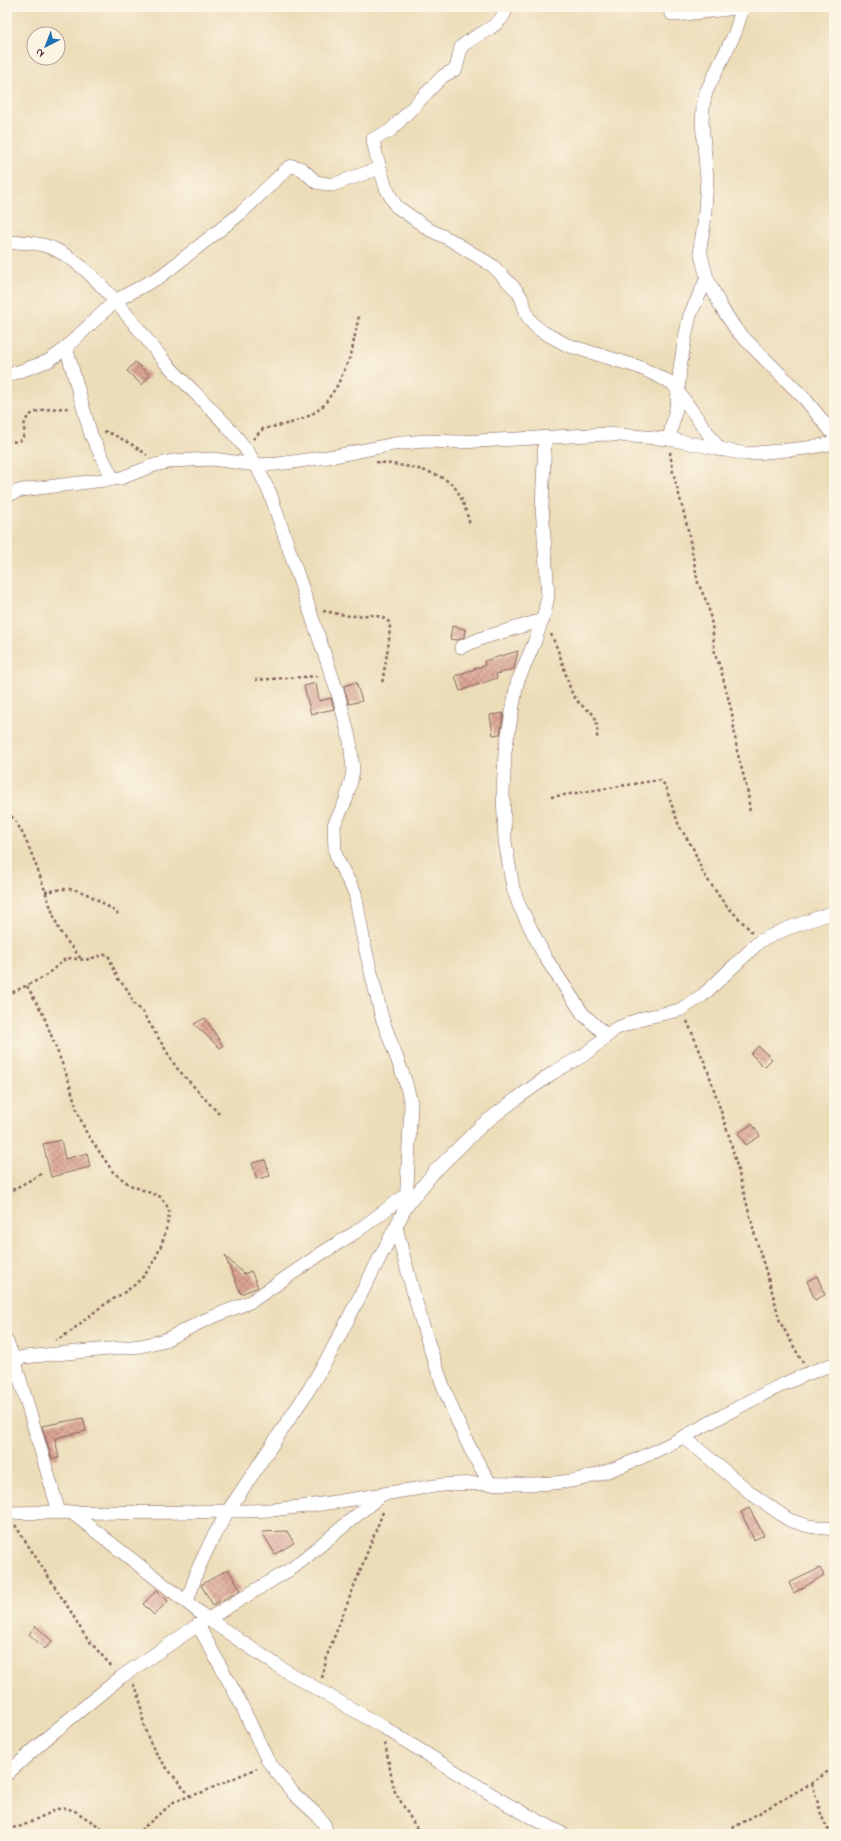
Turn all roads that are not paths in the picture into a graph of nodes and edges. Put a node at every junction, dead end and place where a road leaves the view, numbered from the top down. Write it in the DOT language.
graph roads {
  1 [pos="507,7"];
  2 [pos="668,7"];
  3 [pos="744,7"];
  4 [pos="380,168"];
  5 [pos="7,243"];
  6 [pos="707,278"];
  7 [pos="115,301"];
  8 [pos="66,347"];
  9 [pos="7,376"];
  10 [pos="678,390"];
  11 [pos="834,435"];
  12 [pos="545,438"];
  13 [pos="669,439"];
  14 [pos="834,443"];
  15 [pos="720,450"];
  16 [pos="256,465"];
  17 [pos="113,479"];
  18 [pos="10,491"];
  19 [pos="543,620"];
  20 [pos="461,647"];
  21 [pos="834,912"];
  22 [pos="606,1035"];
  23 [pos="406,1201"];
  24 [pos="396,1227"];
  25 [pos="7,1342"];
  26 [pos="11,1360"];
  27 [pos="834,1364"];
  28 [pos="684,1436"];
  29 [pos="490,1483"];
  30 [pos="387,1494"];
  31 [pos="228,1511"];
  32 [pos="65,1512"];
  33 [pos="7,1513"];
  34 [pos="834,1529"];
  35 [pos="187,1602"];
  36 [pos="203,1622"];
  37 [pos="7,1774"];
  38 [pos="324,1834"];
  39 [pos="563,1834"];
  1 -- 4 [label="street"];
  2 -- 3 [label="street"];
  3 -- 6 [label="street"];
  4 -- 7 [label="street"];
  4 -- 10 [label="street"];
  5 -- 7 [label="street"];
  6 -- 10 [label="street"];
  6 -- 11 [label="street"];
  7 -- 8 [label="street"];
  7 -- 16 [label="street"];
  8 -- 9 [label="street"];
  8 -- 17 [label="street"];
  10 -- 13 [label="street"];
  10 -- 15 [label="street"];
  12 -- 13 [label="street"];
  12 -- 16 [label="street"];
  12 -- 19 [label="street"];
  13 -- 15 [label="street"];
  14 -- 15 [label="street"];
  16 -- 17 [label="street"];
  16 -- 23 [label="street"];
  17 -- 18 [label="street"];
  19 -- 20 [label="street"];
  19 -- 22 [label="street"];
  21 -- 22 [label="street"];
  22 -- 23 [label="street"];
  23 -- 24 [label="street"];
  23 -- 26 [label="street"];
  24 -- 29 [label="street"];
  24 -- 31 [label="street"];
  25 -- 26 [label="street"];
  26 -- 32 [label="street"];
  27 -- 28 [label="street"];
  28 -- 29 [label="street"];
  28 -- 34 [label="street"];
  29 -- 30 [label="street"];
  30 -- 31 [label="street"];
  30 -- 36 [label="street"];
  31 -- 32 [label="street"];
  31 -- 35 [label="street"];
  32 -- 33 [label="street"];
  32 -- 35 [label="street"];
  35 -- 36 [label="street"];
  36 -- 37 [label="street"];
  36 -- 38 [label="street"];
  36 -- 39 [label="street"];
}
